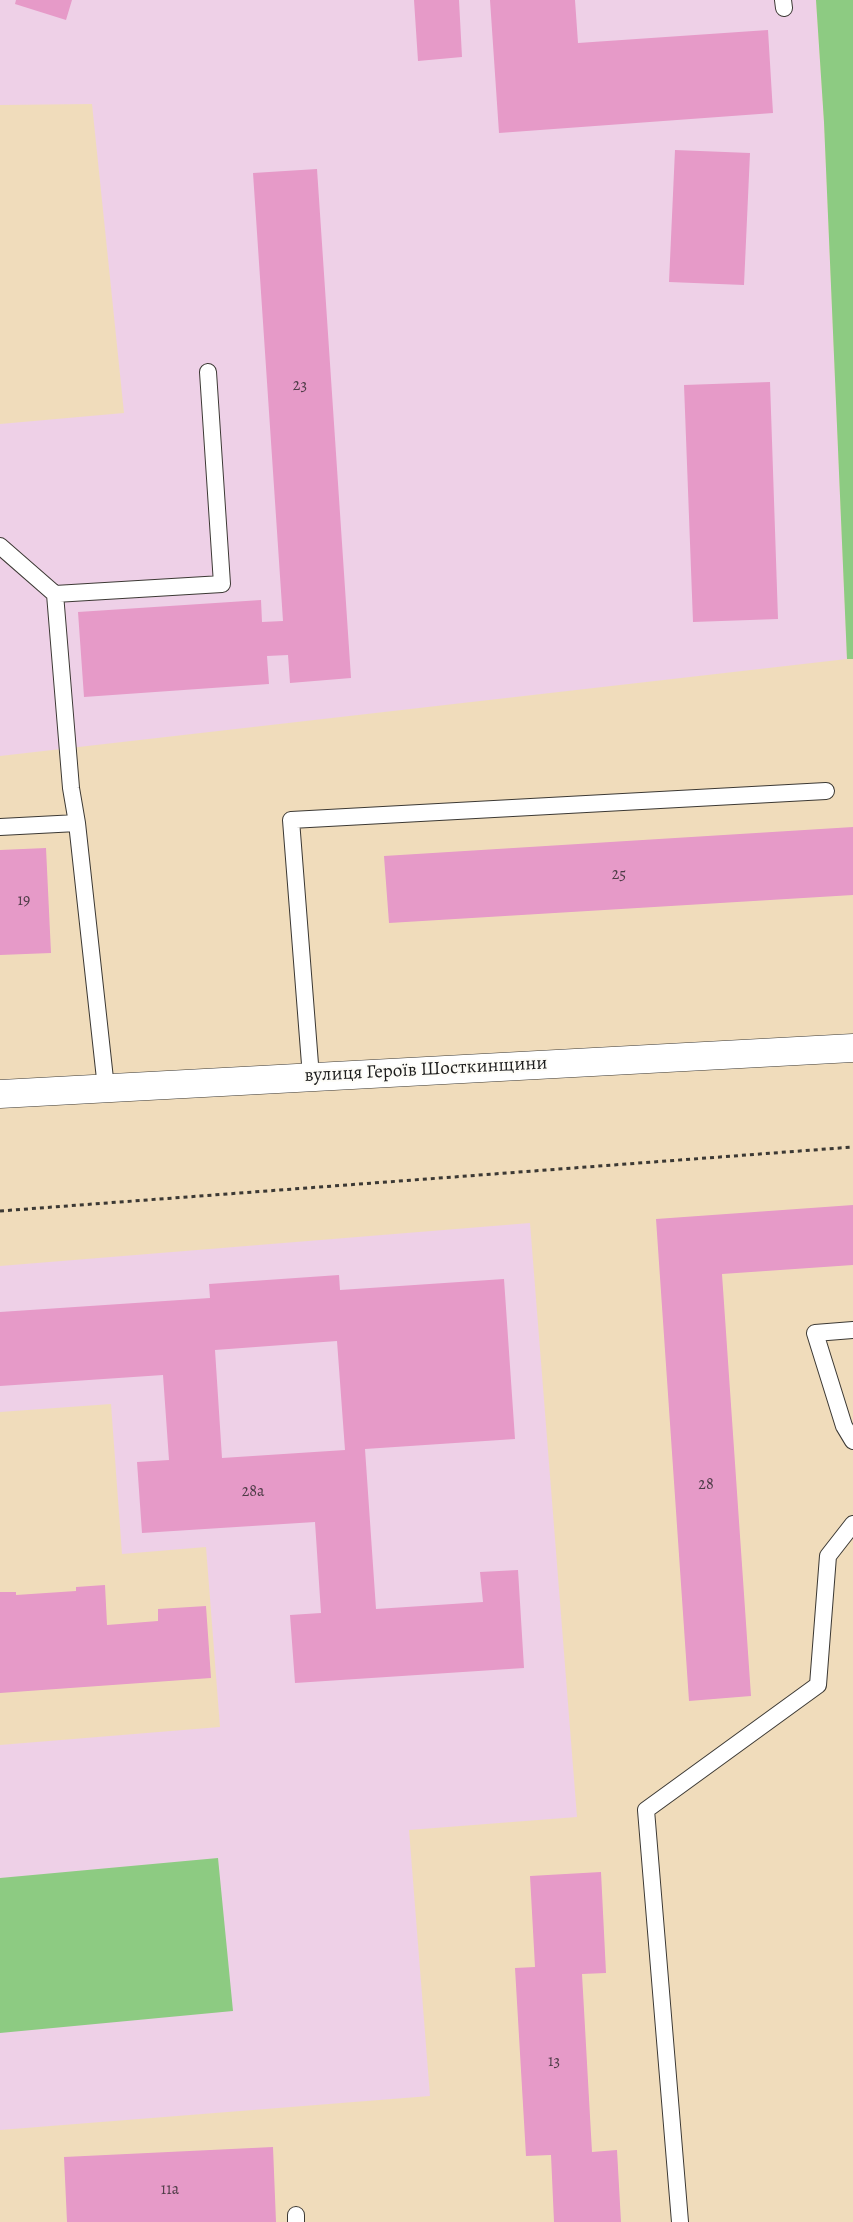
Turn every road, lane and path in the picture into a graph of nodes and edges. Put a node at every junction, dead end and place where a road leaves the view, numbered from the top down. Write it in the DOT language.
graph roads {
  1 [pos="208,372"];
  2 [pos="0,546"];
  3 [pos="55,594"];
  4 [pos="826,791"];
  5 [pos="77,822"];
  6 [pos="0,828"];
  7 [pos="853,1048"];
  8 [pos="311,1077"];
  9 [pos="106,1088"];
  10 [pos="0,1094"];
  11 [pos="853,1147"];
  12 [pos="0,1211"];
  13 [pos="853,1330"];
  14 [pos="853,1441"];
  15 [pos="853,1524"];
  16 [pos="680,2222"];
  1 -- 3 [label="lane"];
  2 -- 3 [label="lane"];
  3 -- 5 [label="lane"];
  4 -- 8 [label="lane"];
  5 -- 6 [label="lane"];
  5 -- 9 [label="lane"];
  7 -- 8 [label="street, вулиця Героїв Шосткинщини"];
  8 -- 9 [label="street, вулиця Героїв Шосткинщини"];
  9 -- 10 [label="street, вулиця Героїв Шосткинщини"];
  11 -- 12 [label="path"];
  13 -- 14 [label="lane"];
  15 -- 16 [label="lane"];
}
